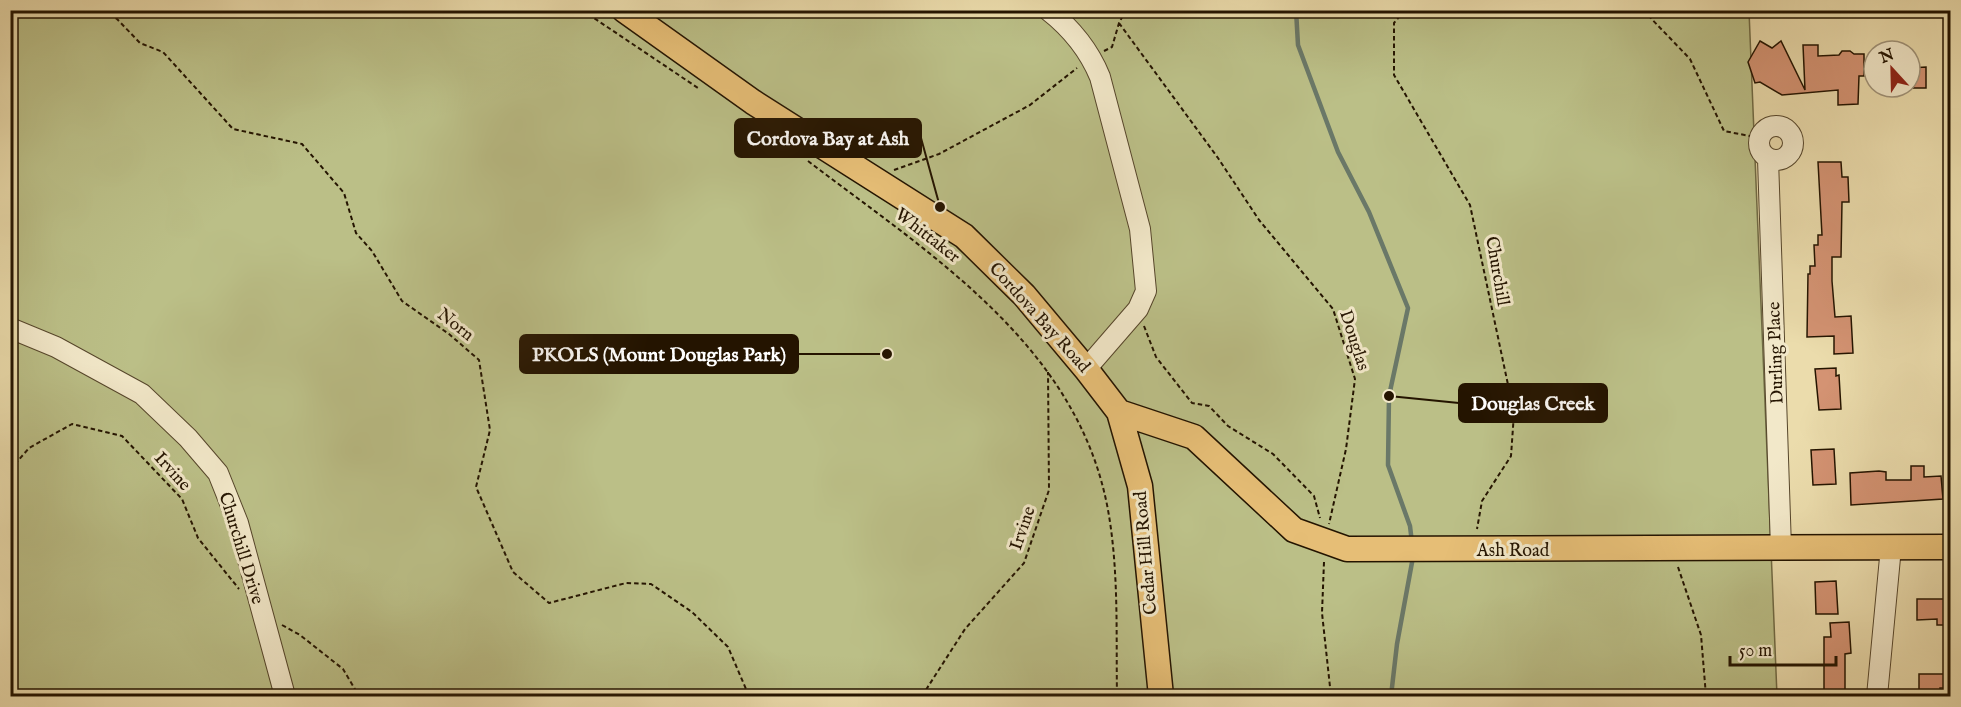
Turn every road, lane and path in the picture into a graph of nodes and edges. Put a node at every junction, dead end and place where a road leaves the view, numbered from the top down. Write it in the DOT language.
graph roads {
  1 [pos="103,10"];
  2 [pos="582,10"];
  3 [pos="624,10"];
  4 [pos="1048,10"];
  5 [pos="1126,10"];
  6 [pos="1405,10"];
  7 [pos="1643,10"];
  8 [pos="1119,23"];
  9 [pos="1092,57"];
  10 [pos="700,89"];
  11 [pos="1760,138"];
  12 [pos="804,158"];
  13 [pos="1768,159"];
  14 [pos="873,178"];
  15 [pos="850,193"];
  16 [pos="1138,309"];
  17 [pos="10,328"];
  18 [pos="1086,369"];
  19 [pos="1048,370"];
  20 [pos="1119,412"];
  21 [pos="10,470"];
  22 [pos="1325,541"];
  23 [pos="1891,547"];
  24 [pos="1950,547"];
  25 [pos="1781,548"];
  26 [pos="1676,549"];
  27 [pos="1474,550"];
  28 [pos="241,591"];
  29 [pos="262,614"];
  30 [pos="285,696"];
  31 [pos="359,696"];
  32 [pos="748,696"];
  33 [pos="922,696"];
  34 [pos="1117,696"];
  35 [pos="1161,696"];
  36 [pos="1330,696"];
  37 [pos="1706,696"];
  38 [pos="1877,696"];
  1 -- 32 [label="path, Norn"];
  2 -- 10 [label="path"];
  3 -- 14 [label="main road, Cordova Bay Road"];
  4 -- 9 [label="street"];
  5 -- 8 [label="path"];
  6 -- 27 [label="path, Churchill"];
  7 -- 11 [label="path"];
  8 -- 9 [label="path"];
  8 -- 22 [label="path, Douglas"];
  9 -- 14 [label="path"];
  9 -- 16 [label="street"];
  11 -- 13 [label="street, Durling Place"];
  11 -- 13 [label="street"];
  12 -- 15 [label="path, Whittaker"];
  13 -- 25 [label="street, Durling Place"];
  14 -- 15 [label="path"];
  14 -- 18 [label="main road, Cordova Bay Road"];
  15 -- 19 [label="path, Whittaker"];
  16 -- 18 [label="street"];
  16 -- 22 [label="path"];
  17 -- 29 [label="street, Churchill Drive"];
  18 -- 20 [label="main road, Cordova Bay Road"];
  19 -- 33 [label="path, Irvine"];
  19 -- 34 [label="path, Whittaker"];
  20 -- 22 [label="main road, Ash Road"];
  20 -- 35 [label="main road, Cedar Hill Road"];
  21 -- 28 [label="path, Irvine"];
  22 -- 27 [label="main road, Ash Road"];
  22 -- 36 [label="path, Douglas"];
  23 -- 24 [label="main road, Ash Road"];
  23 -- 25 [label="main road, Ash Road"];
  23 -- 38 [label="street"];
  25 -- 26 [label="main road, Ash Road"];
  26 -- 27 [label="main road, Ash Road"];
  26 -- 37 [label="path"];
  29 -- 30 [label="street, Churchill Drive"];
  29 -- 31 [label="path"];
}
